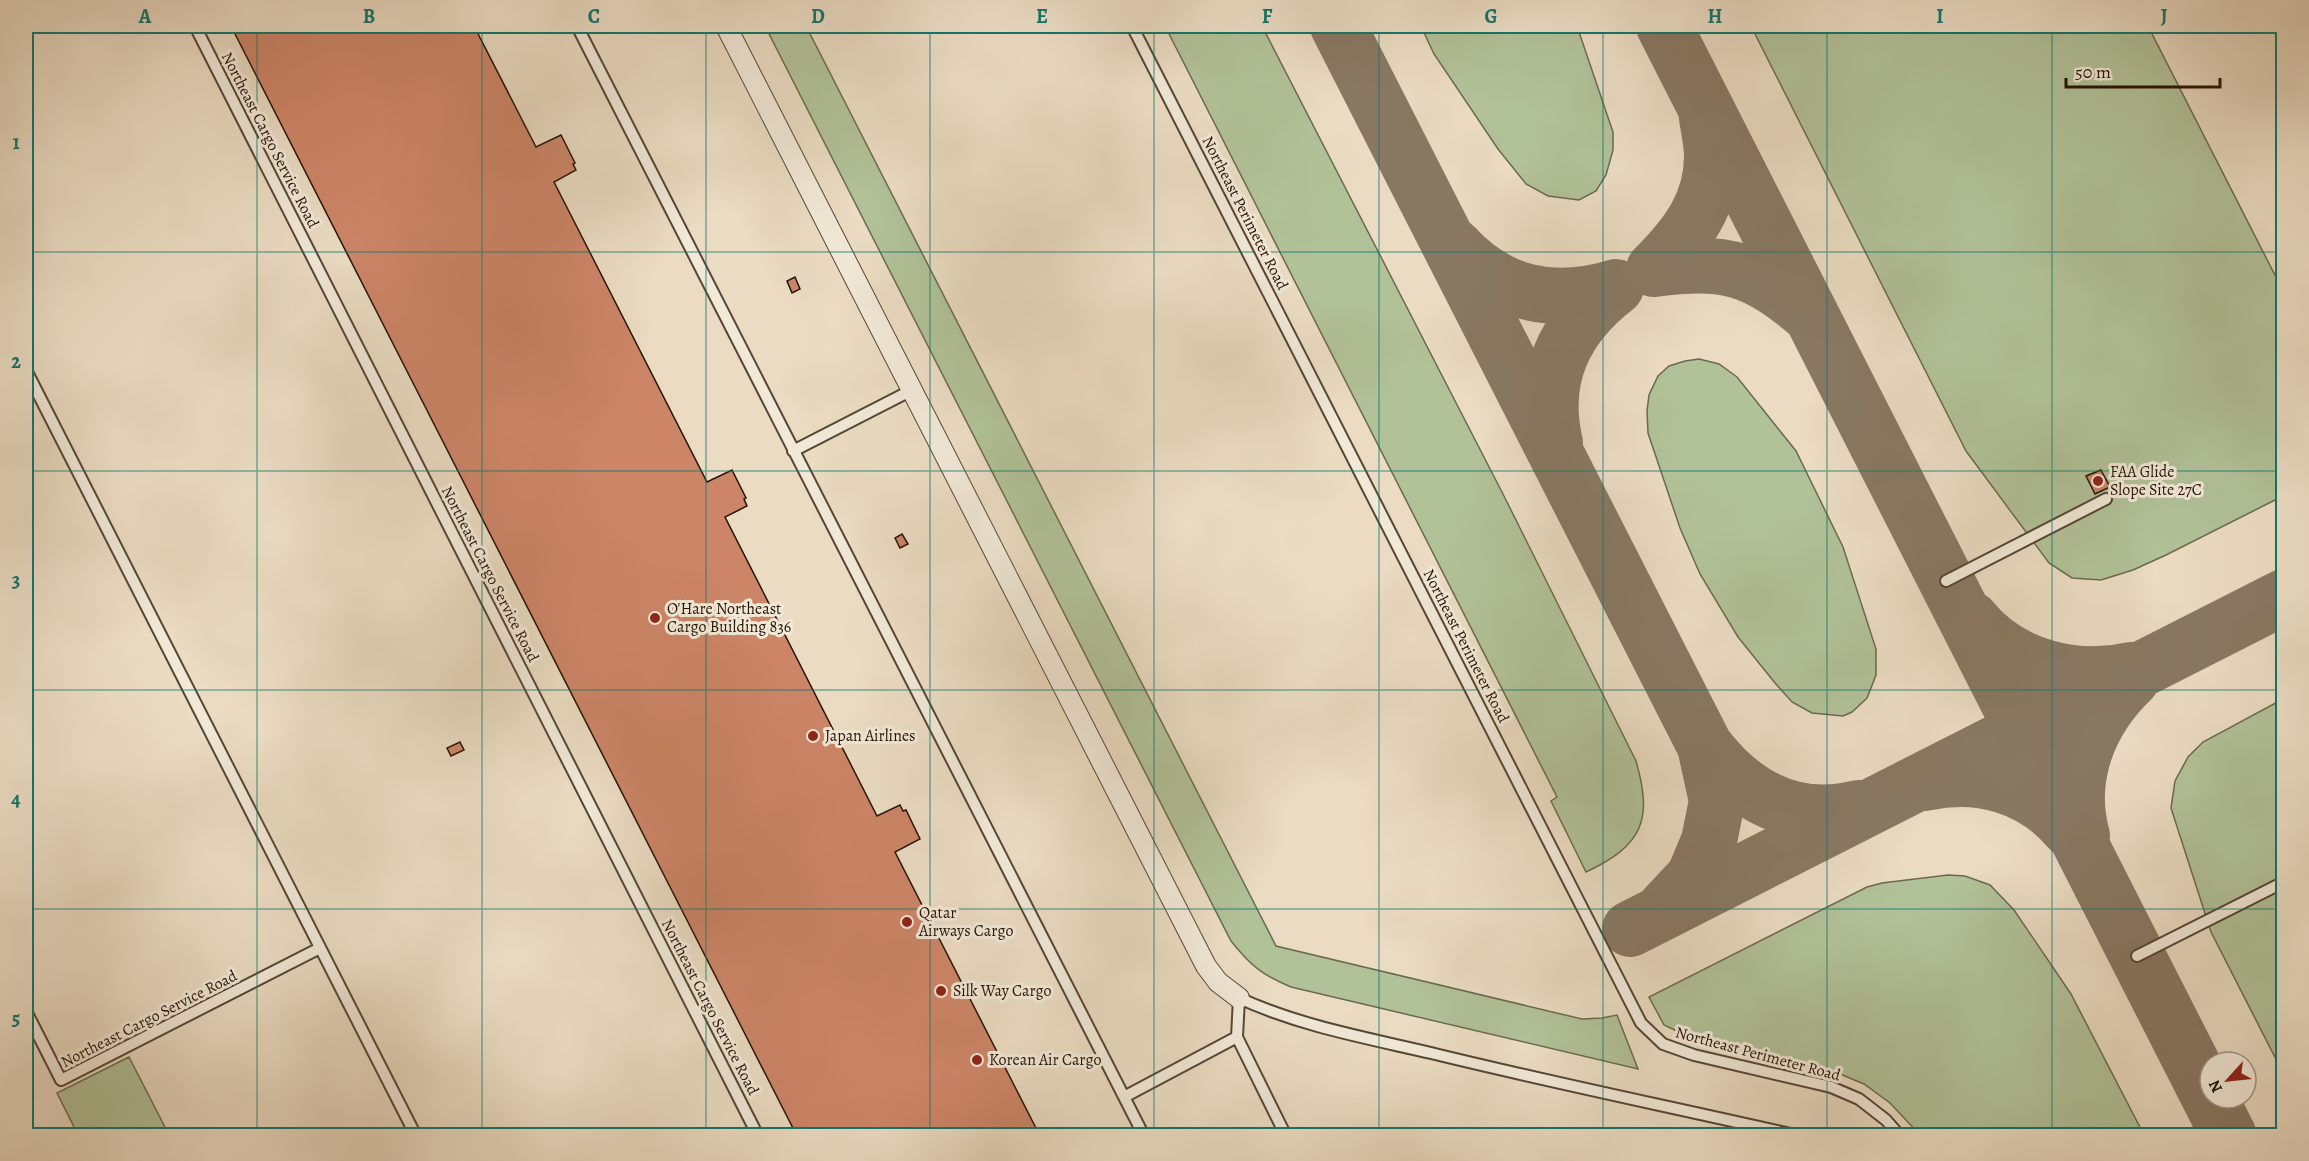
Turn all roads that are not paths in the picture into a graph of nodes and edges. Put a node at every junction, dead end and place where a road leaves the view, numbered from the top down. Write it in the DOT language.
graph roads {
  1 [pos="195,26"];
  2 [pos="577,26"];
  3 [pos="726,26"];
  4 [pos="1132,26"];
  5 [pos="26,369"];
  6 [pos="912,390"];
  7 [pos="793,451"];
  8 [pos="2106,499"];
  9 [pos="1946,581"];
  10 [pos="2283,882"];
  11 [pos="320,948"];
  12 [pos="2137,956"];
  13 [pos="1239,998"];
  14 [pos="26,1011"];
  15 [pos="1237,1037"];
  16 [pos="1124,1097"];
  17 [pos="416,1136"];
  18 [pos="758,1136"];
  19 [pos="1144,1136"];
  20 [pos="1286,1136"];
  21 [pos="1799,1136"];
  22 [pos="1900,1136"];
  1 -- 18 [label="lane, Northeast Cargo Service Road"];
  2 -- 7 [label="lane"];
  3 -- 6 [label="street"];
  4 -- 22 [label="lane, Northeast Perimeter Road"];
  5 -- 11 [label="lane"];
  6 -- 7 [label="lane"];
  6 -- 13 [label="street"];
  7 -- 16 [label="lane"];
  8 -- 9 [label="lane"];
  10 -- 12 [label="lane"];
  11 -- 14 [label="lane, Northeast Cargo Service Road"];
  11 -- 17 [label="lane"];
  13 -- 15 [label="lane"];
  13 -- 21 [label="lane"];
  15 -- 16 [label="lane"];
  15 -- 20 [label="lane"];
  16 -- 19 [label="lane"];
}
